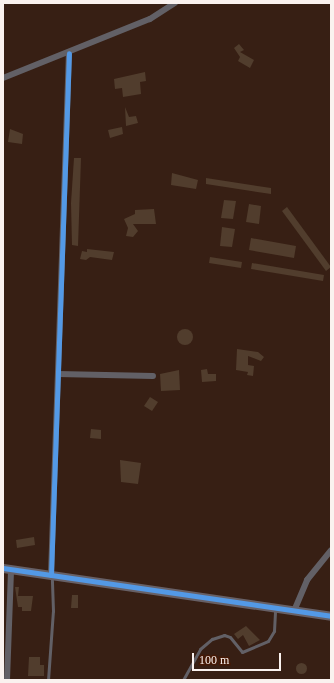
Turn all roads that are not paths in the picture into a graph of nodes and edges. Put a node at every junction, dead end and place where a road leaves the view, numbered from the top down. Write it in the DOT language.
graph roads {
  1 [pos="175,3"];
  2 [pos="70,53"];
  3 [pos="3,78"];
  4 [pos="58,374"];
  5 [pos="153,376"];
  6 [pos="331,550"];
  7 [pos="7,568"];
  8 [pos="52,575"];
  9 [pos="275,608"];
  10 [pos="294,611"];
  11 [pos="331,616"];
  12 [pos="7,680"];
  13 [pos="48,680"];
  14 [pos="184,680"];
  1 -- 2 [label="street"];
  2 -- 3 [label="street"];
  2 -- 4 [label="street"];
  4 -- 5 [label="street"];
  4 -- 8 [label="street"];
  6 -- 10 [label="street"];
  7 -- 8 [label="street"];
  7 -- 12 [label="street"];
  8 -- 9 [label="street"];
  8 -- 13 [label="lane"];
  9 -- 10 [label="street"];
  9 -- 14 [label="lane"];
  10 -- 11 [label="street"];
}
